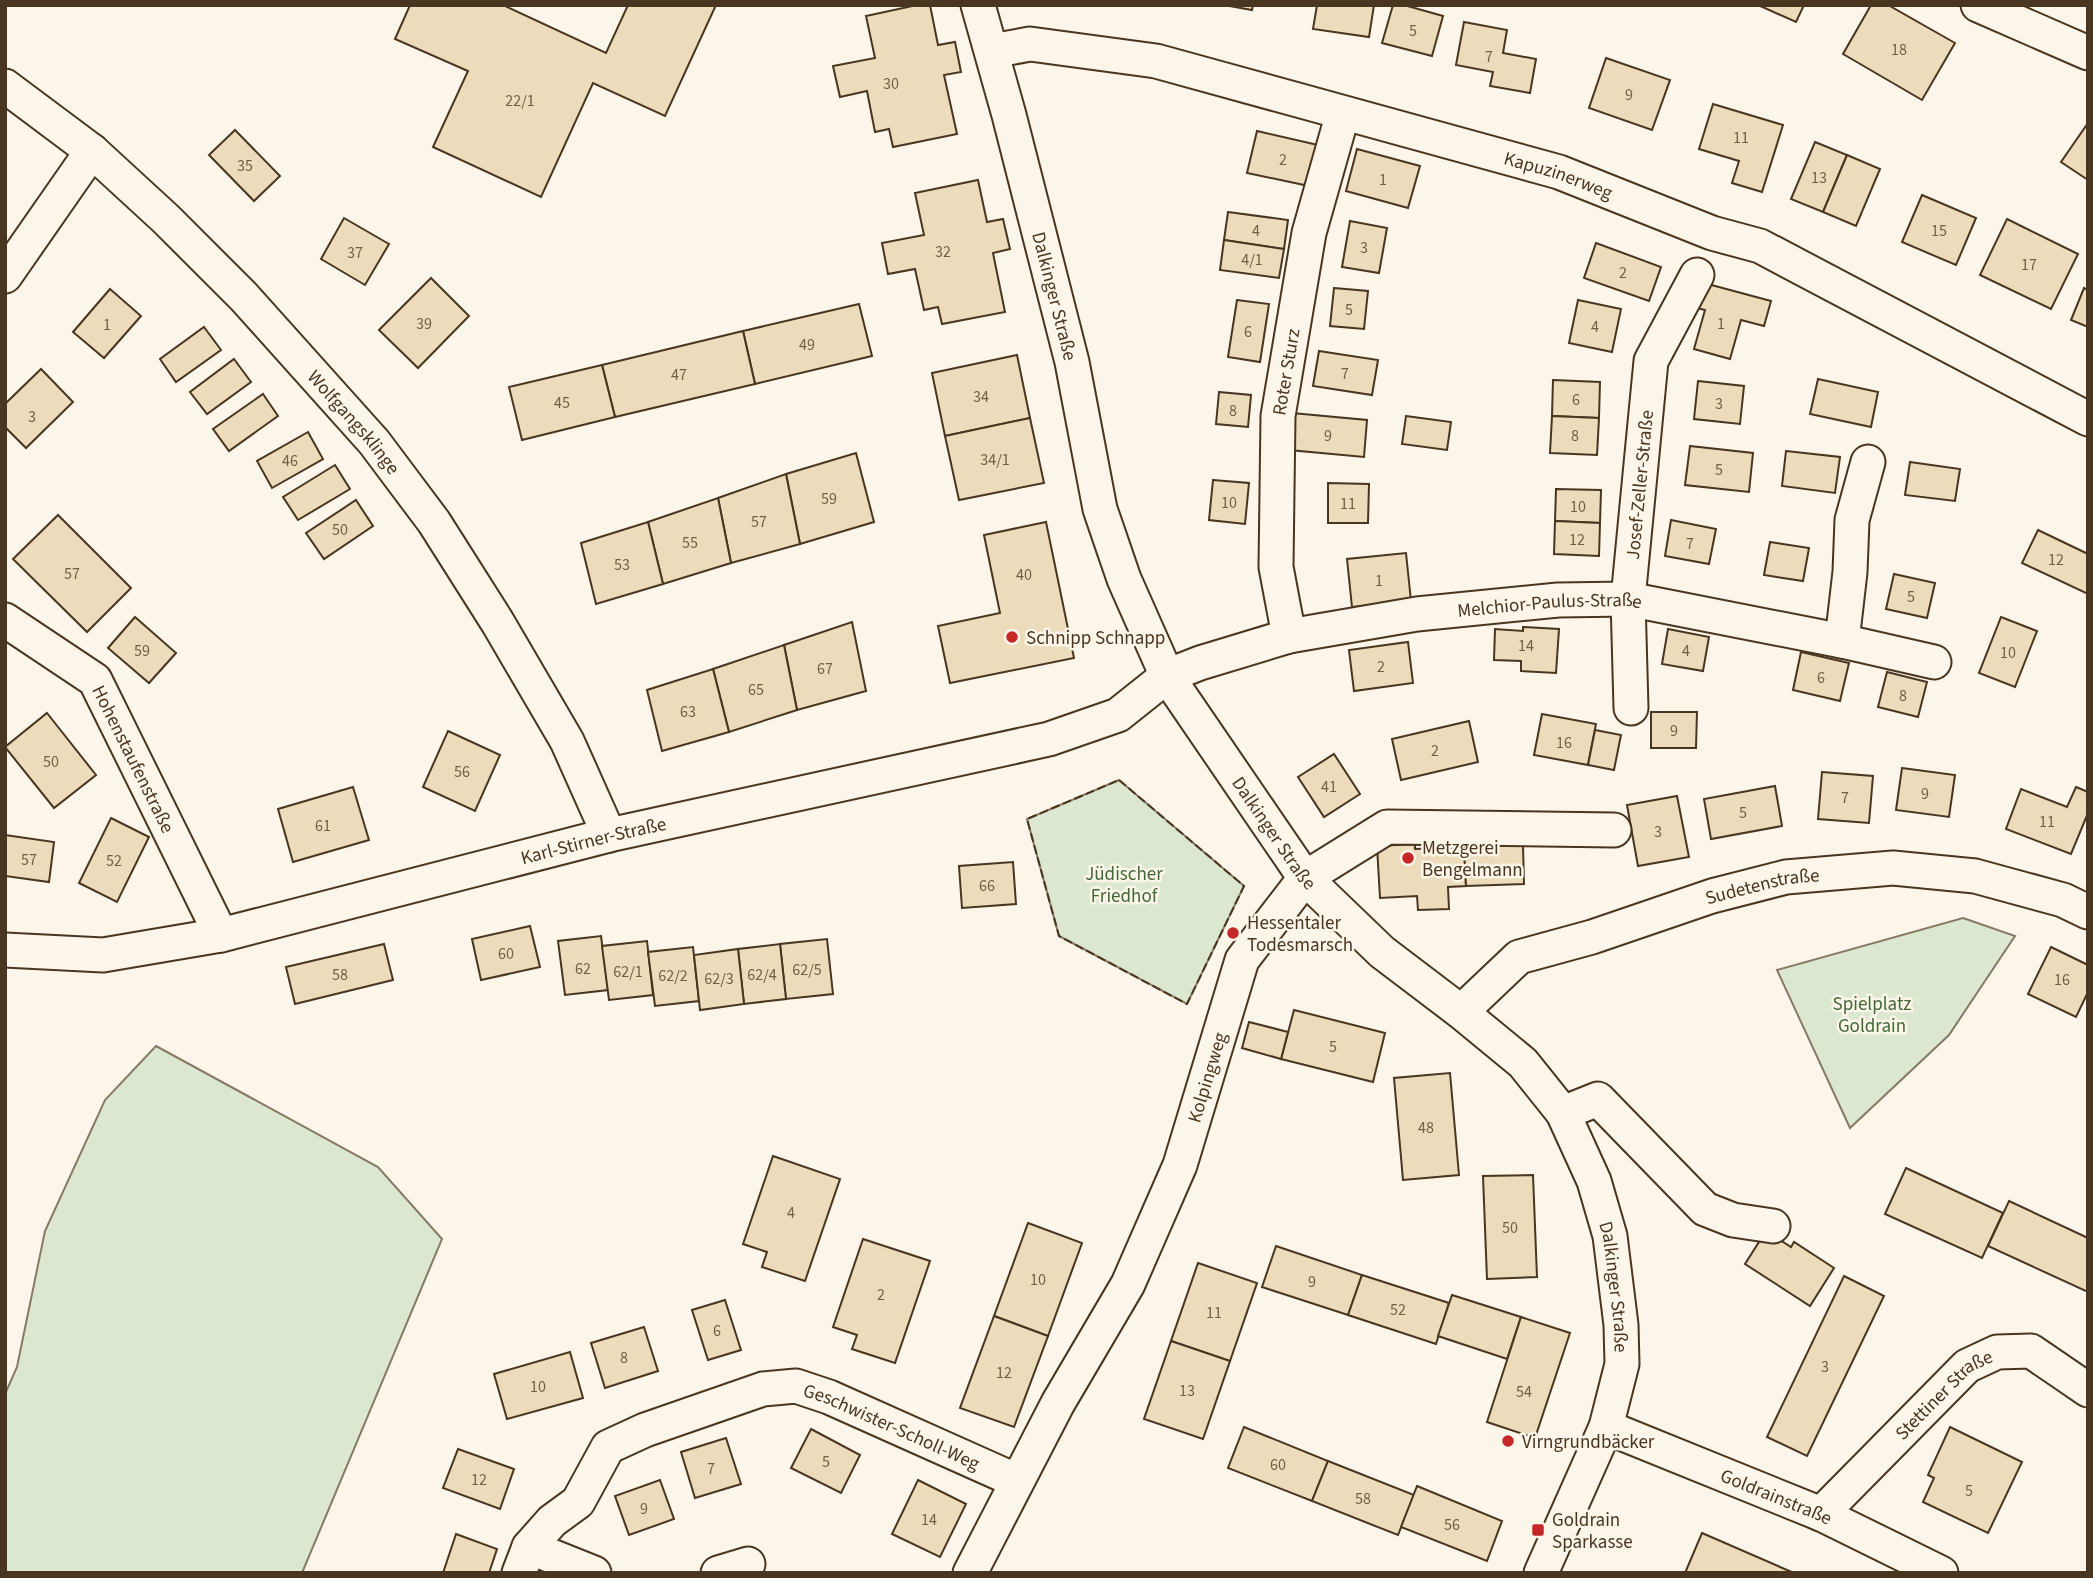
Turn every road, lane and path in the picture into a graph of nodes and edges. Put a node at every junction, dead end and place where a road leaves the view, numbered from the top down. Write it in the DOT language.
graph roads {
  1 [pos="978,5"];
  2 [pos="1978,5"];
  3 [pos="992,51"];
  4 [pos="2088,53"];
  5 [pos="5,86"];
  6 [pos="1343,113"];
  7 [pos="92,151"];
  8 [pos="1698,275"];
  9 [pos="5,276"];
  10 [pos="2088,419"];
  11 [pos="1868,462"];
  12 [pos="1628,599"];
  13 [pos="5,620"];
  14 [pos="1289,636"];
  15 [pos="1842,641"];
  16 [pos="1934,662"];
  17 [pos="1167,676"];
  18 [pos="1631,708"];
  19 [pos="1614,830"];
  20 [pos="609,835"];
  21 [pos="1305,878"];
  22 [pos="2088,912"];
  23 [pos="221,935"];
  24 [pos="5,950"];
  25 [pos="1461,1012"];
  26 [pos="1563,1113"];
  27 [pos="1773,1226"];
  28 [pos="2088,1390"];
  29 [pos="1606,1427"];
  30 [pos="1017,1481"];
  31 [pos="1821,1514"];
  32 [pos="524,1560"];
  33 [pos="594,1573"];
  34 [pos="970,1573"];
  35 [pos="1541,1573"];
  36 [pos="1941,1573"];
  1 -- 3 [label="street, Dalkinger Straße"];
  2 -- 4 [label="street"];
  3 -- 6 [label="street, Kapuzinerweg"];
  3 -- 17 [label="street, Dalkinger Straße"];
  5 -- 7 [label="street, Wolfgangsklinge"];
  6 -- 10 [label="street, Kapuzinerweg"];
  6 -- 14 [label="street, Roter Sturz"];
  7 -- 9 [label="street"];
  7 -- 20 [label="street, Wolfgangsklinge"];
  8 -- 12 [label="street, Josef-Zeller-Straße"];
  11 -- 15 [label="street"];
  12 -- 14 [label="street, Melchior-Paulus-Straße"];
  12 -- 15 [label="street, Melchior-Paulus-Straße"];
  12 -- 18 [label="street, Josef-Zeller-Straße"];
  13 -- 23 [label="street, Hohenstaufenstraße"];
  14 -- 17 [label="street, Melchior-Paulus-Straße"];
  15 -- 16 [label="street, Melchior-Paulus-Straße"];
  17 -- 20 [label="street, Karl-Stirner-Straße"];
  17 -- 21 [label="street, Dalkinger Straße"];
  19 -- 21 [label="street, Kolpingweg"];
  20 -- 23 [label="street, Karl-Stirner-Straße"];
  21 -- 25 [label="street, Dalkinger Straße"];
  21 -- 30 [label="street, Kolpingweg"];
  22 -- 25 [label="street, Sudetenstraße"];
  23 -- 24 [label="street, Karl-Stirner-Straße"];
  25 -- 26 [label="street, Dalkinger Straße"];
  26 -- 27 [label="street"];
  26 -- 29 [label="street, Dalkinger Straße"];
  28 -- 31 [label="street, Stettiner Straße"];
  29 -- 31 [label="street, Goldrainstraße"];
  29 -- 35 [label="street, Dalkinger Straße"];
  30 -- 32 [label="street, Geschwister-Scholl-Weg"];
  30 -- 34 [label="street, Kolpingweg"];
  31 -- 36 [label="street, Goldrainstraße"];
  32 -- 33 [label="street, Geschwister-Scholl-Weg"];
}
